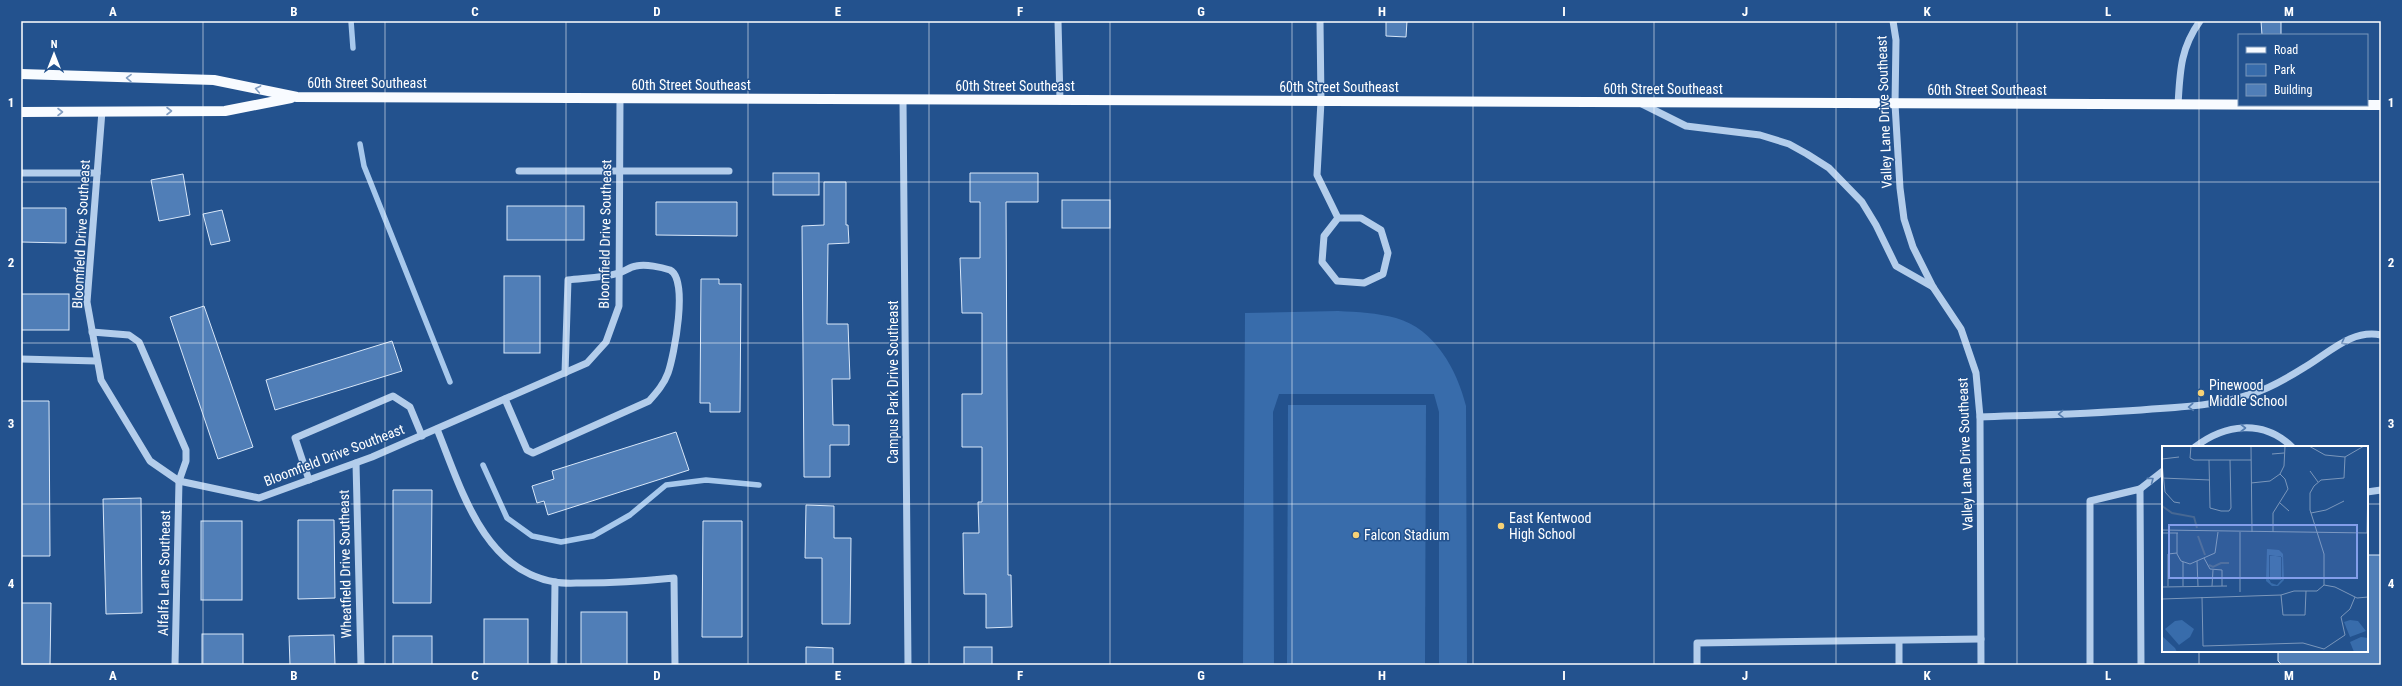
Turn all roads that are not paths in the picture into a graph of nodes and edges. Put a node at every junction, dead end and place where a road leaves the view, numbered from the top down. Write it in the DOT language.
graph roads {
  1 [pos="1058,21"];
  2 [pos="1320,21"];
  3 [pos="1892,21"];
  4 [pos="2200,21"];
  5 [pos="21,74"];
  6 [pos="296,97"];
  7 [pos="620,99"];
  8 [pos="903,100"];
  9 [pos="1060,100"];
  10 [pos="1321,100"];
  11 [pos="1640,103"];
  12 [pos="1895,104"];
  13 [pos="2178,105"];
  14 [pos="2238,105"];
  15 [pos="2368,105"];
  16 [pos="2381,105"];
  17 [pos="102,111"];
  18 [pos="21,112"];
  19 [pos="519,171"];
  20 [pos="729,171"];
  21 [pos="620,172"];
  22 [pos="21,173"];
  23 [pos="97,173"];
  24 [pos="1338,218"];
  25 [pos="619,273"];
  26 [pos="1933,287"];
  27 [pos="92,332"];
  28 [pos="2381,335"];
  29 [pos="21,359"];
  30 [pos="97,361"];
  31 [pos="565,373"];
  32 [pos="505,399"];
  33 [pos="1980,417"];
  34 [pos="437,429"];
  35 [pos="422,436"];
  36 [pos="2196,446"];
  37 [pos="2291,446"];
  38 [pos="356,463"];
  39 [pos="2162,472"];
  40 [pos="309,480"];
  41 [pos="179,481"];
  42 [pos="2140,489"];
  43 [pos="2381,490"];
  44 [pos="2368,492"];
  45 [pos="555,582"];
  46 [pos="1981,639"];
  47 [pos="1899,641"];
  48 [pos="175,665"];
  49 [pos="361,665"];
  50 [pos="554,665"];
  51 [pos="675,665"];
  52 [pos="908,665"];
  53 [pos="1697,665"];
  54 [pos="1899,665"];
  55 [pos="1981,665"];
  56 [pos="2090,665"];
  57 [pos="2141,665"];
  1 -- 9 [label="street"];
  2 -- 10 [label="street"];
  3 -- 12 [label="street, Valley Lane Drive Southeast"];
  4 -- 13 [label="street"];
  6 -- 5 [label="main road, 60th Street Southeast, one-way"];
  6 -- 7 [label="main road, 60th Street Southeast"];
  17 -- 6 [label="main road, 60th Street Southeast, one-way"];
  7 -- 8 [label="main road, 60th Street Southeast"];
  7 -- 21 [label="street, Bloomfield Drive Southeast"];
  8 -- 9 [label="main road, 60th Street Southeast"];
  8 -- 52 [label="street, Campus Park Drive Southeast"];
  9 -- 10 [label="main road, 60th Street Southeast"];
  10 -- 11 [label="main road, 60th Street Southeast"];
  10 -- 24 [label="street"];
  11 -- 12 [label="main road, 60th Street Southeast"];
  11 -- 26 [label="street"];
  12 -- 13 [label="main road, 60th Street Southeast"];
  12 -- 26 [label="street, Valley Lane Drive Southeast"];
  13 -- 14 [label="main road, 60th Street Southeast"];
  15 -- 16 [label="main road, 60th Street Southeast"];
  18 -- 17 [label="main road, 60th Street Southeast, one-way"];
  17 -- 23 [label="street, Bloomfield Drive Southeast"];
  19 -- 21 [label="street"];
  20 -- 21 [label="street"];
  21 -- 25 [label="street, Bloomfield Drive Southeast"];
  22 -- 23 [label="street"];
  23 -- 27 [label="street, Bloomfield Drive Southeast"];
  24 -- 24 [label="street"];
  25 -- 31 [label="street, Bloomfield Drive Southeast"];
  25 -- 31 [label="street"];
  25 -- 32 [label="street"];
  26 -- 33 [label="street, Valley Lane Drive Southeast"];
  27 -- 30 [label="street, Bloomfield Drive Southeast"];
  27 -- 41 [label="street, Alfalfa Lane Southeast"];
  28 -- 33 [label="street, one-way"];
  29 -- 30 [label="street"];
  30 -- 41 [label="street, Bloomfield Drive Southeast"];
  31 -- 32 [label="street, Bloomfield Drive Southeast"];
  32 -- 34 [label="street, Bloomfield Drive Southeast"];
  33 -- 46 [label="street, Valley Lane Drive Southeast"];
  34 -- 35 [label="street, Bloomfield Drive Southeast"];
  34 -- 45 [label="street"];
  35 -- 38 [label="street, Bloomfield Drive Southeast"];
  35 -- 40 [label="street"];
  36 -- 37 [label="street, one-way"];
  38 -- 40 [label="street, Bloomfield Drive Southeast"];
  38 -- 49 [label="street, Wheatfield Drive Southeast"];
  42 -- 39 [label="street, one-way"];
  40 -- 41 [label="street, Bloomfield Drive Southeast"];
  41 -- 48 [label="street, Alfalfa Lane Southeast"];
  42 -- 56 [label="street"];
  42 -- 57 [label="street"];
  43 -- 44 [label="street"];
  45 -- 50 [label="street"];
  45 -- 51 [label="street"];
  46 -- 47 [label="street"];
  46 -- 55 [label="street, Valley Lane Drive Southeast"];
  47 -- 53 [label="street"];
  47 -- 54 [label="street"];
}
